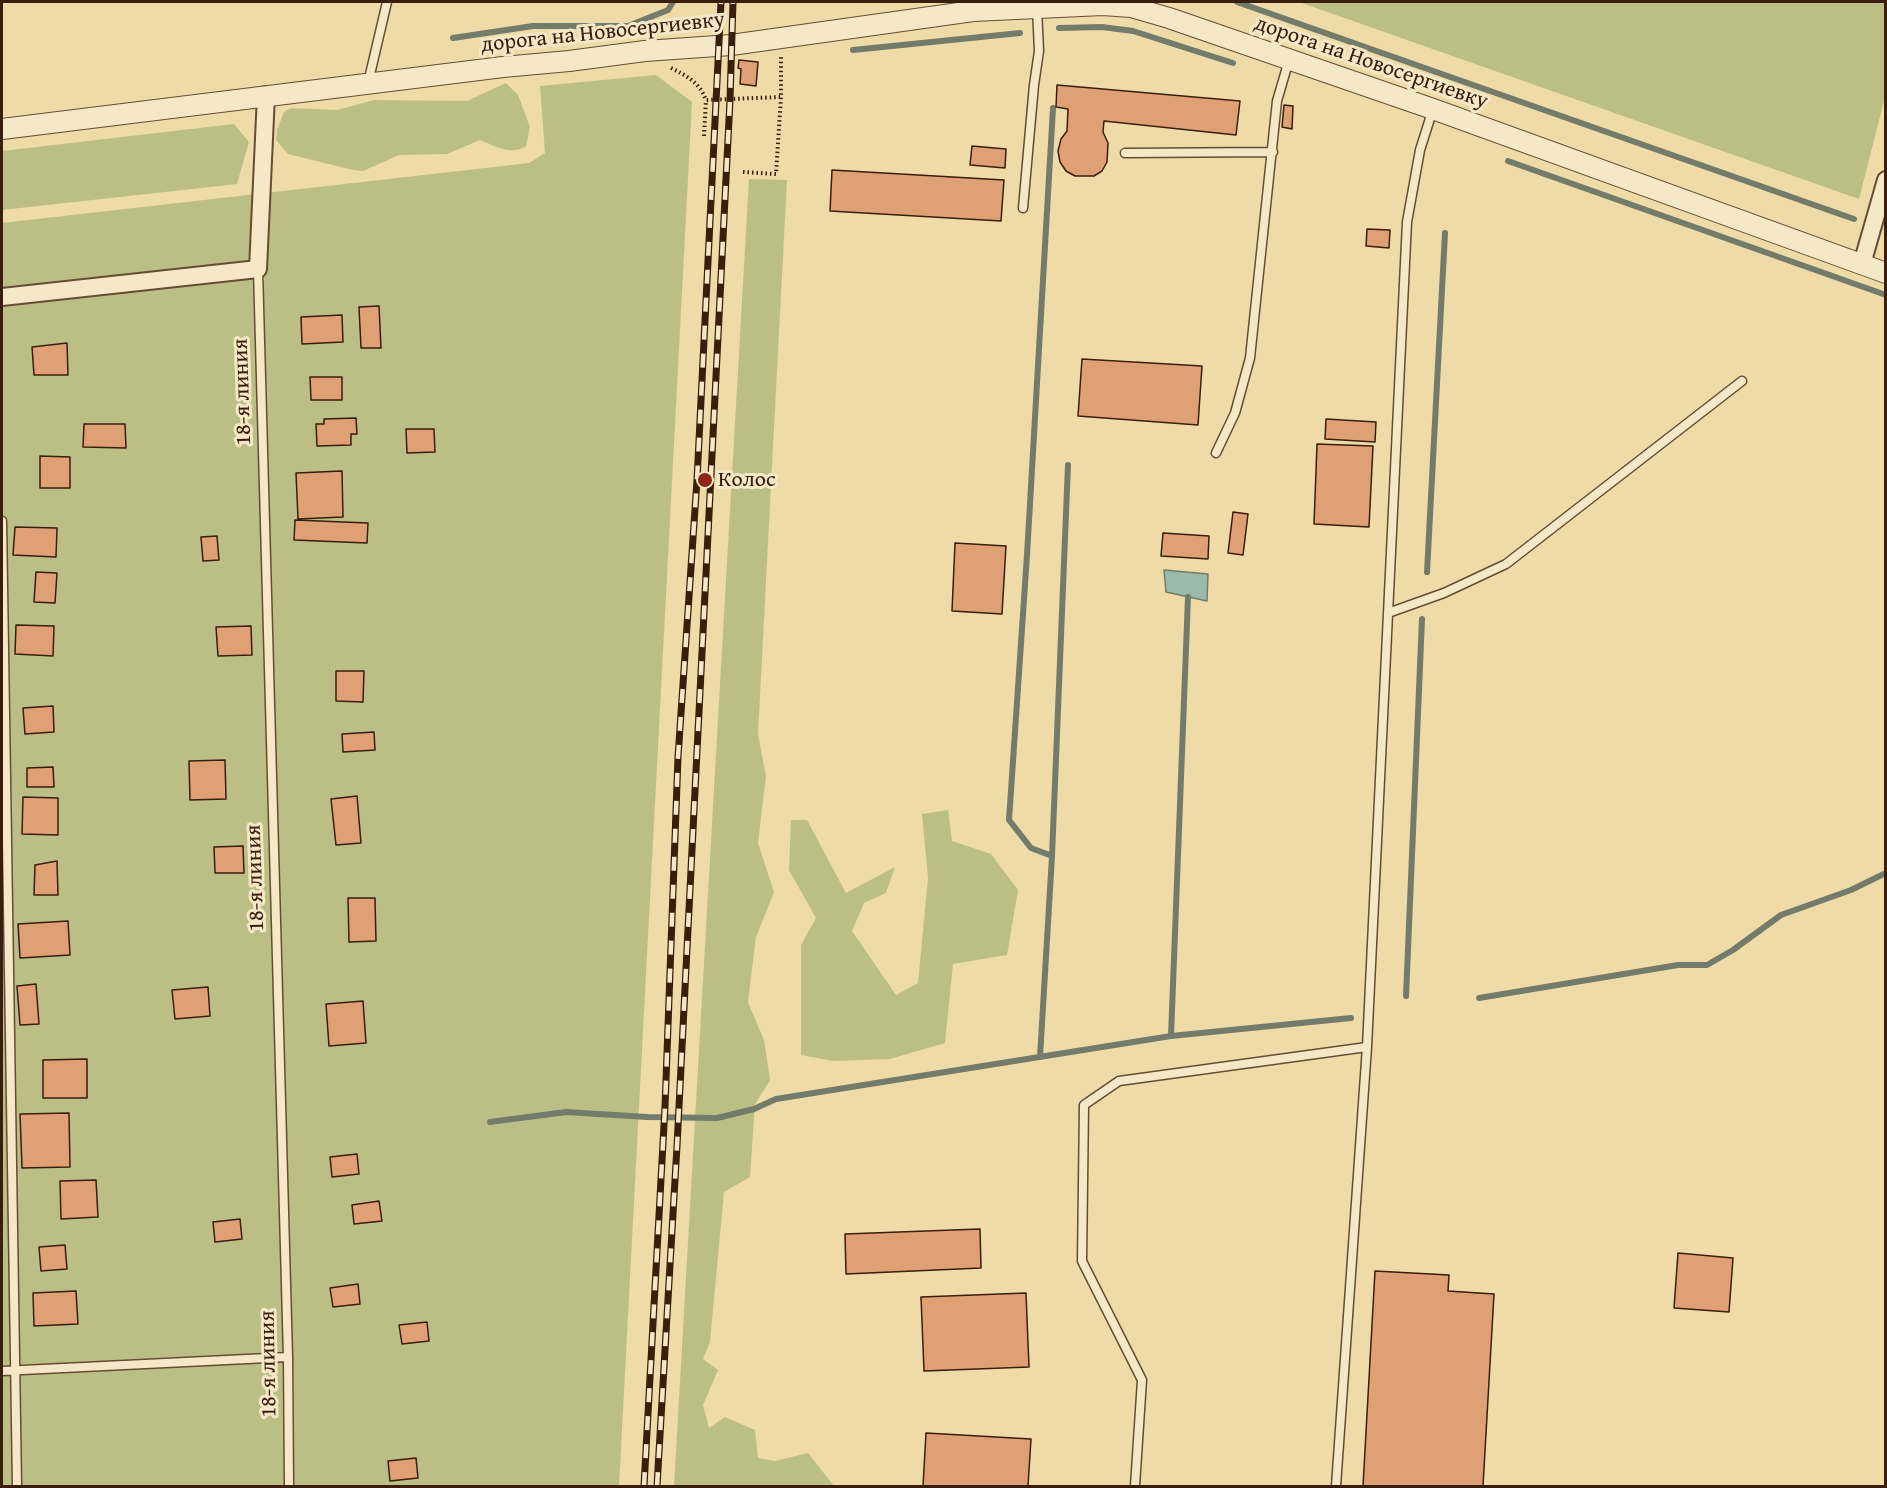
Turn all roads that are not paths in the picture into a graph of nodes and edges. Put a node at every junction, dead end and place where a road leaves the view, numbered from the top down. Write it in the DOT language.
graph roads {
  1 [pos="387,2"];
  2 [pos="972,6"];
  3 [pos="1036,8"];
  4 [pos="1289,60"];
  5 [pos="368,84"];
  6 [pos="266,95"];
  7 [pos="1433,109"];
  8 [pos="2,129"];
  9 [pos="1273,152"];
  10 [pos="1125,153"];
  11 [pos="1886,180"];
  12 [pos="1023,208"];
  13 [pos="1862,264"];
  14 [pos="258,269"];
  15 [pos="1886,273"];
  16 [pos="2,297"];
  17 [pos="1742,381"];
  18 [pos="1216,453"];
  19 [pos="2,521"];
  20 [pos="1388,613"];
  21 [pos="1367,1047"];
  22 [pos="288,1357"];
  23 [pos="15,1370"];
  24 [pos="2,1371"];
  25 [pos="17,1486"];
  26 [pos="289,1486"];
  27 [pos="1135,1486"];
  28 [pos="1336,1486"];
  1 -- 5 [label="lane"];
  2 -- 3 [label="street, дорога на Новосергиевку"];
  2 -- 5 [label="street, дорога на Новосергиевку"];
  3 -- 4 [label="street, дорога на Новосергиевку"];
  3 -- 12 [label="lane"];
  4 -- 7 [label="street, дорога на Новосергиевку"];
  4 -- 9 [label="lane"];
  5 -- 6 [label="street, дорога на Новосергиевку"];
  6 -- 8 [label="street, дорога на Новосергиевку"];
  6 -- 14 [label="street"];
  7 -- 13 [label="street, дорога на Новосергиевку"];
  7 -- 20 [label="lane"];
  9 -- 10 [label="lane"];
  9 -- 18 [label="lane"];
  11 -- 13 [label="street"];
  13 -- 15 [label="street, дорога на Новосергиевку"];
  14 -- 16 [label="street"];
  14 -- 22 [label="lane, 18-я линия"];
  17 -- 20 [label="lane"];
  19 -- 23 [label="lane"];
  20 -- 21 [label="lane"];
  21 -- 27 [label="lane"];
  21 -- 28 [label="lane"];
  22 -- 23 [label="lane"];
  22 -- 26 [label="lane, 18-я линия"];
  23 -- 24 [label="lane"];
  23 -- 25 [label="lane"];
}
